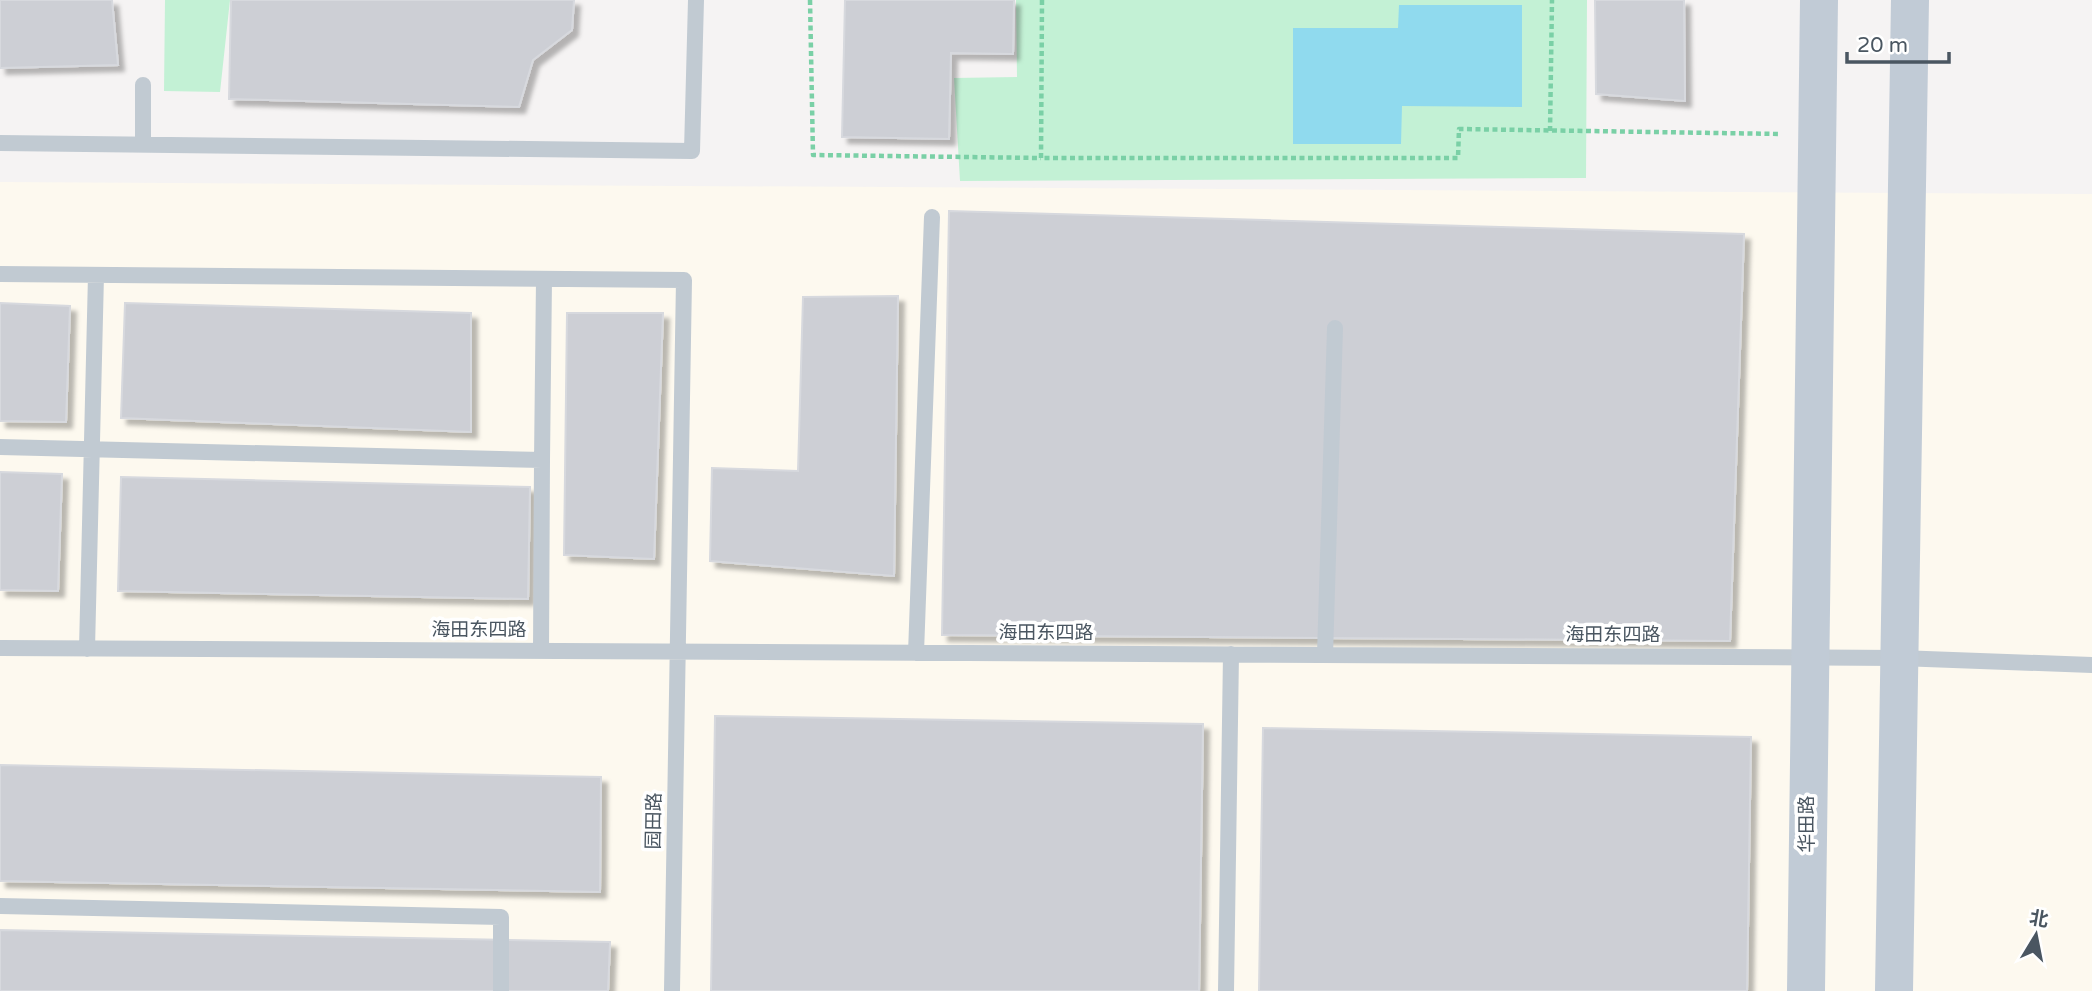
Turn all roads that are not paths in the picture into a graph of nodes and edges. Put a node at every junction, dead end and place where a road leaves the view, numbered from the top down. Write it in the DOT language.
graph roads {
  1 [pos="696,0"];
  2 [pos="1819,0"];
  3 [pos="1910,0"];
  4 [pos="143,85"];
  5 [pos="0,143"];
  6 [pos="143,144"];
  7 [pos="932,217"];
  8 [pos="0,274"];
  9 [pos="96,275"];
  10 [pos="544,279"];
  11 [pos="1335,328"];
  12 [pos="0,447"];
  13 [pos="92,450"];
  14 [pos="542,460"];
  15 [pos="0,648"];
  16 [pos="87,649"];
  17 [pos="541,651"];
  18 [pos="678,652"];
  19 [pos="916,653"];
  20 [pos="1231,654"];
  21 [pos="1325,655"];
  22 [pos="1808,657"];
  23 [pos="1899,658"];
  24 [pos="2092,665"];
  25 [pos="0,906"];
  26 [pos="501,991"];
  27 [pos="672,991"];
  28 [pos="1226,991"];
  29 [pos="1806,991"];
  30 [pos="1895,991"];
  1 -- 6 [label="lane"];
  2 -- 22 [label="main road, 华田路"];
  3 -- 23 [label="main road"];
  4 -- 6 [label="lane"];
  5 -- 6 [label="lane"];
  7 -- 19 [label="lane"];
  8 -- 9 [label="lane"];
  9 -- 10 [label="lane"];
  9 -- 13 [label="lane"];
  10 -- 14 [label="lane"];
  10 -- 18 [label="lane, 园田路"];
  11 -- 21 [label="lane"];
  12 -- 13 [label="lane"];
  13 -- 14 [label="lane"];
  13 -- 16 [label="lane"];
  14 -- 17 [label="lane"];
  15 -- 16 [label="lane, 海田东四路"];
  16 -- 17 [label="lane, 海田东四路"];
  17 -- 18 [label="lane, 海田东四路"];
  18 -- 19 [label="lane, 海田东四路"];
  18 -- 27 [label="lane, 园田路"];
  19 -- 20 [label="lane, 海田东四路"];
  20 -- 21 [label="lane, 海田东四路"];
  20 -- 28 [label="lane"];
  21 -- 22 [label="lane, 海田东四路"];
  22 -- 23 [label="lane, 海田东四路"];
  22 -- 29 [label="main road, 华田路"];
  23 -- 24 [label="lane, 海田东四路"];
  23 -- 30 [label="main road"];
  25 -- 26 [label="lane"];
}
